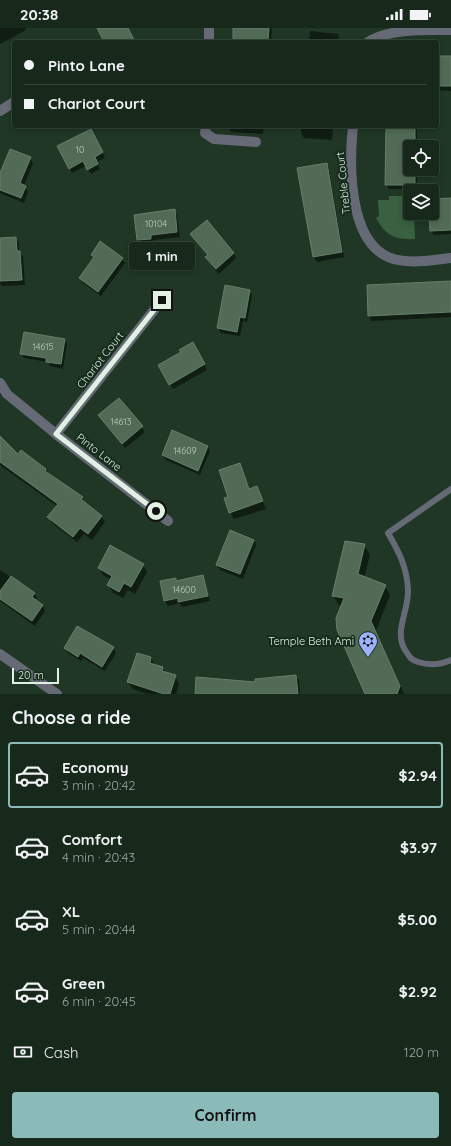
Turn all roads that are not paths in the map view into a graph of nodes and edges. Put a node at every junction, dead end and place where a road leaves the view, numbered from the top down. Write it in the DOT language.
graph roads {
  1 [pos="209,28"];
  2 [pos="451,30"];
  3 [pos="209,40"];
  4 [pos="370,40"];
  5 [pos="12,103"];
  6 [pos="0,111"];
  7 [pos="206,128"];
  8 [pos="353,128"];
  9 [pos="256,142"];
  10 [pos="451,258"];
  11 [pos="162,300"];
  12 [pos="0,383"];
  13 [pos="56,434"];
  14 [pos="451,489"];
  15 [pos="168,521"];
  16 [pos="0,654"];
  17 [pos="451,660"];
  18 [pos="57,694"];
  1 -- 3 [label="street"];
  2 -- 4 [label="street"];
  5 -- 6 [label="street"];
  7 -- 9 [label="street"];
  8 -- 10 [label="street, Treble Court"];
  11 -- 13 [label="street, Chariot Court"];
  12 -- 13 [label="street, Pinto Lane"];
  13 -- 15 [label="street, Pinto Lane"];
  14 -- 17 [label="lane"];
  16 -- 18 [label="street"];
}
